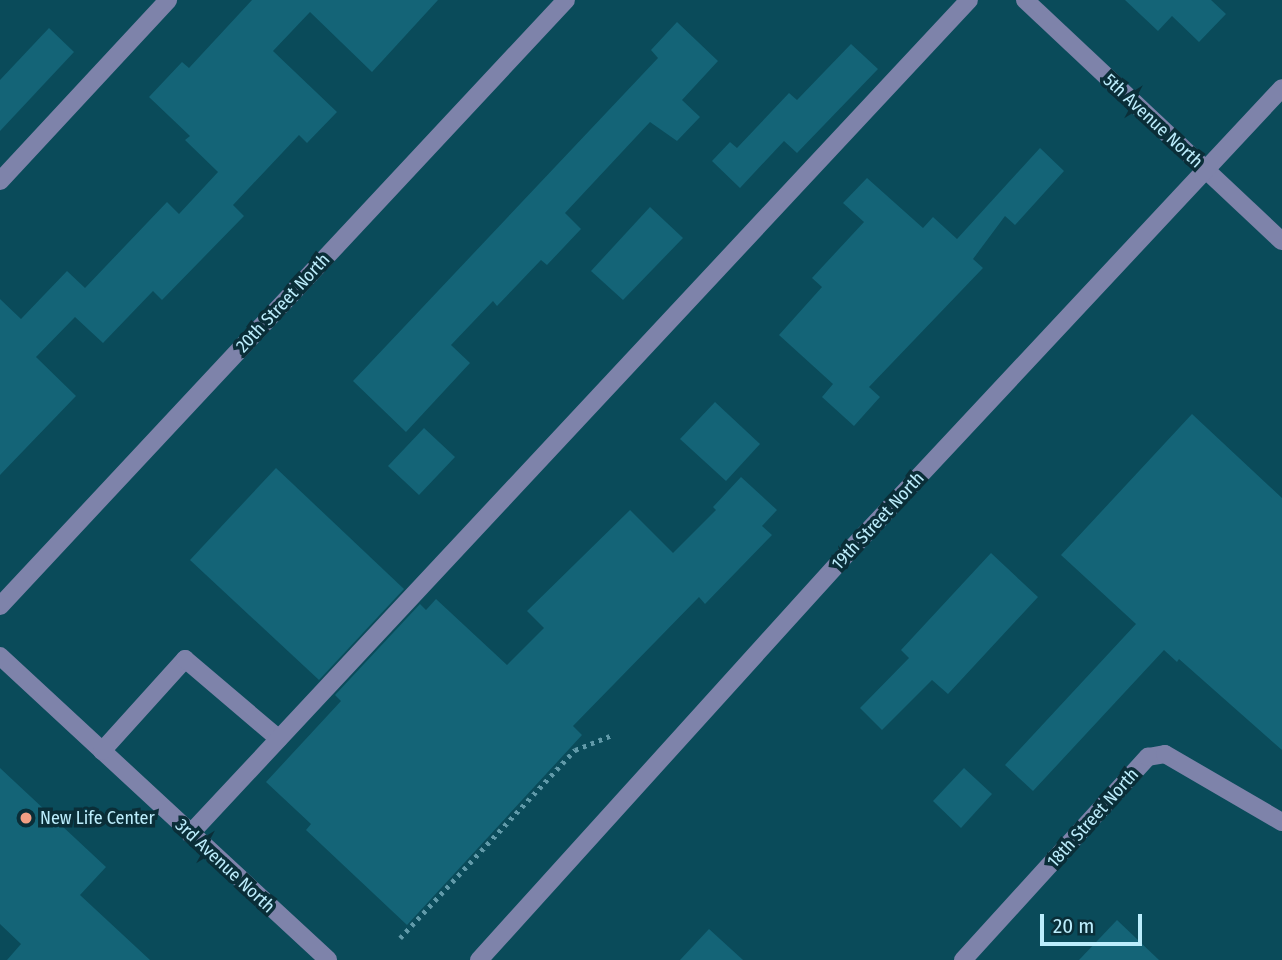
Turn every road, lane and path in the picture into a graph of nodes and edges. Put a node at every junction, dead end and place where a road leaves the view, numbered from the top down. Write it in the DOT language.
graph roads {
  1 [pos="168,0"];
  2 [pos="566,0"];
  3 [pos="969,0"];
  4 [pos="1025,0"];
  5 [pos="1282,88"];
  6 [pos="1206,170"];
  7 [pos="0,181"];
  8 [pos="1282,242"];
  9 [pos="0,606"];
  10 [pos="0,656"];
  11 [pos="610,736"];
  12 [pos="279,739"];
  13 [pos="102,751"];
  14 [pos="1282,822"];
  15 [pos="190,834"];
  16 [pos="400,938"];
  17 [pos="328,960"];
  18 [pos="479,960"];
  19 [pos="963,960"];
  1 -- 7 [label="street"];
  2 -- 9 [label="street, 20th Street North"];
  3 -- 12 [label="street"];
  4 -- 6 [label="street, 5th Avenue North"];
  5 -- 6 [label="street, 19th Street North"];
  6 -- 8 [label="street, 5th Avenue North"];
  6 -- 18 [label="street, 19th Street North"];
  10 -- 13 [label="street, 3rd Avenue North"];
  11 -- 16 [label="path"];
  12 -- 13 [label="street"];
  12 -- 15 [label="street"];
  13 -- 15 [label="street, 3rd Avenue North"];
  14 -- 19 [label="street, 18th Street North"];
  15 -- 17 [label="street, 3rd Avenue North"];
}
